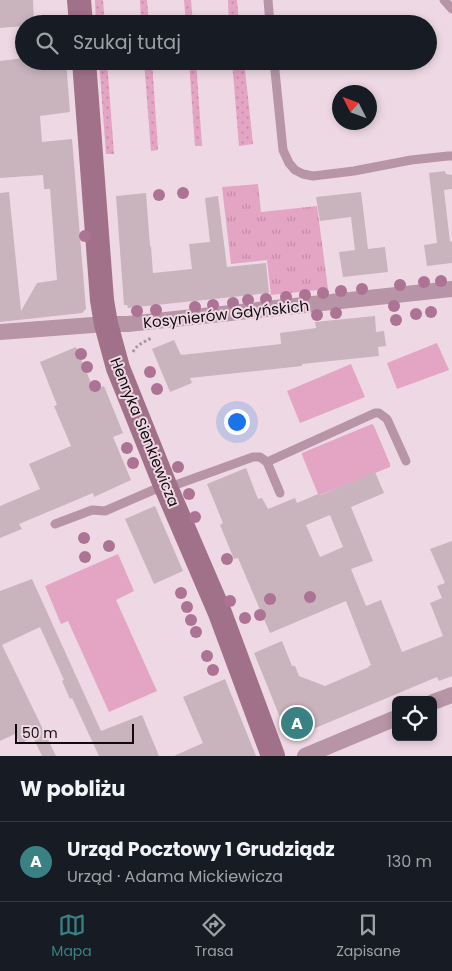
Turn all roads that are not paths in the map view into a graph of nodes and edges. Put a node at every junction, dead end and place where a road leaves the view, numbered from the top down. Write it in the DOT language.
graph roads {
  1 [pos="79,0"];
  2 [pos="268,0"];
  3 [pos="444,0"];
  4 [pos="452,9"];
  5 [pos="80,15"];
  6 [pos="269,15"];
  7 [pos="85,70"];
  8 [pos="275,70"];
  9 [pos="452,156"];
  10 [pos="452,290"];
  11 [pos="106,324"];
  12 [pos="0,332"];
  13 [pos="406,461"];
  14 [pos="267,462"];
  15 [pos="166,487"];
  16 [pos="280,493"];
  17 [pos="55,524"];
  18 [pos="452,695"];
  19 [pos="437,701"];
  20 [pos="392,720"];
  21 [pos="273,756"];
  22 [pos="305,756"];
  1 -- 5 [label="street"];
  2 -- 6 [label="lane"];
  3 -- 4 [label="lane"];
  7 -- 11 [label="street, Henryka Sienkiewicza"];
  8 -- 9 [label="lane"];
  10 -- 11 [label="street, Kosynierów Gdyńskich"];
  11 -- 12 [label="street, Kosynierów Gdyńskich"];
  11 -- 15 [label="street, Henryka Sienkiewicza"];
  13 -- 14 [label="lane"];
  14 -- 15 [label="lane"];
  14 -- 16 [label="lane"];
  15 -- 17 [label="lane"];
  15 -- 21 [label="street, Henryka Sienkiewicza"];
  18 -- 19 [label="street"];
  20 -- 22 [label="street"];
}
